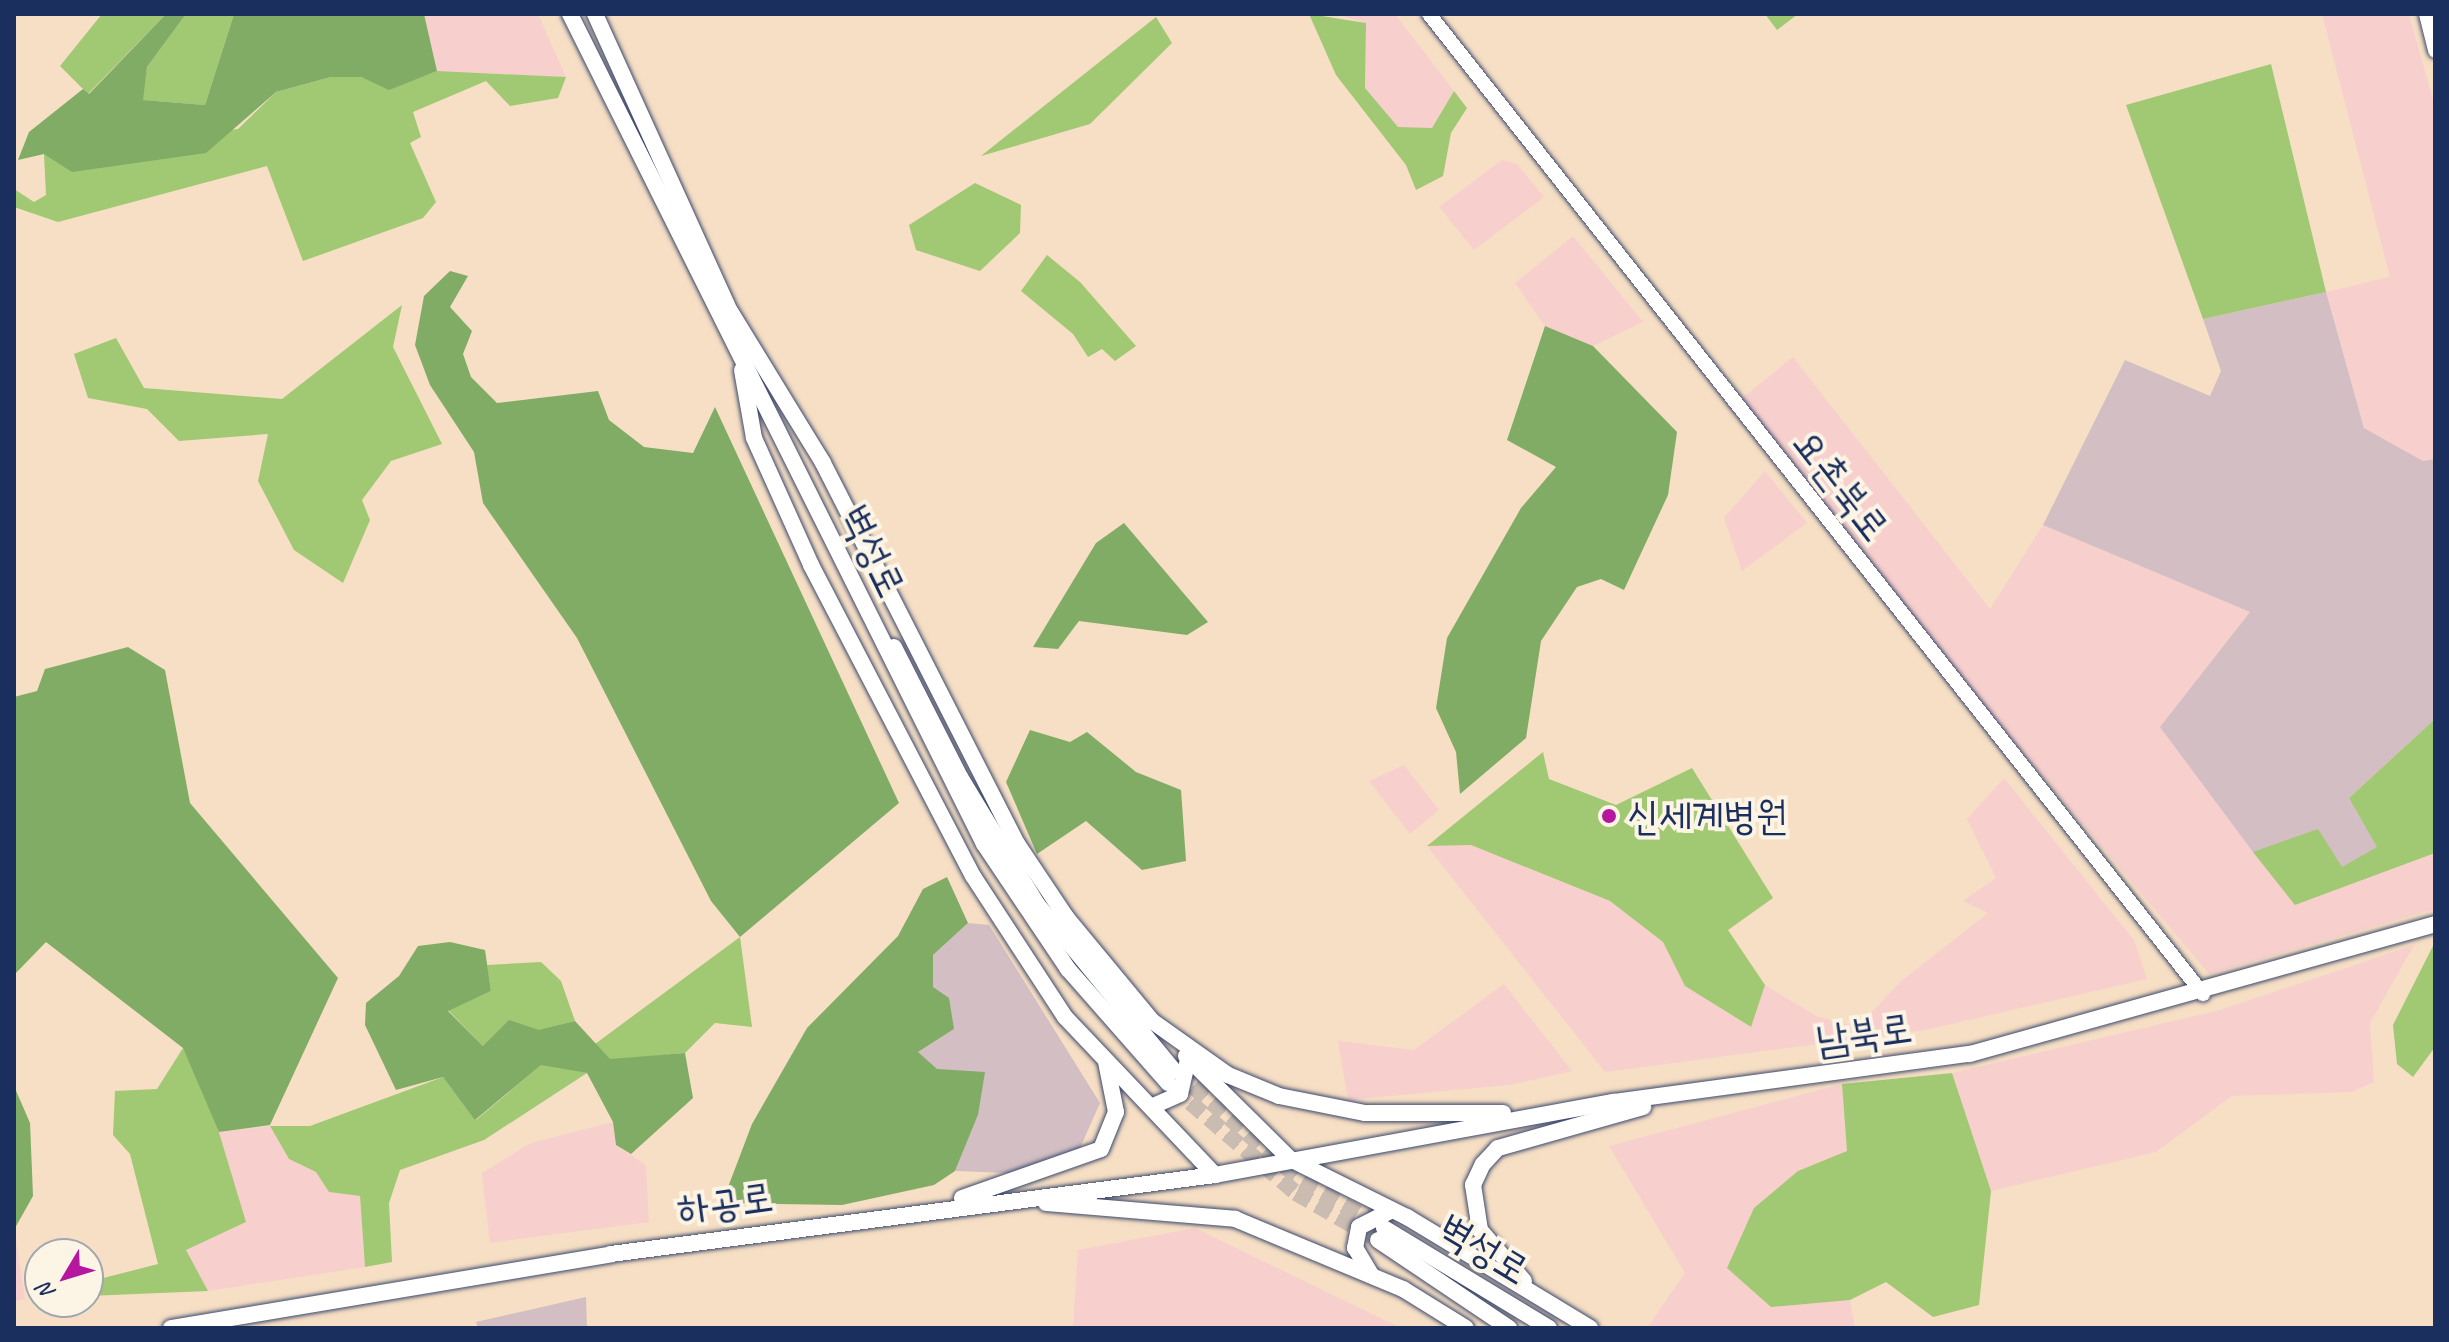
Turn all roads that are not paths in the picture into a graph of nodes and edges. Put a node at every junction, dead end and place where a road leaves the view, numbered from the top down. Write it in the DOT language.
graph roads {
  1 [pos="570,14"];
  2 [pos="595,14"];
  3 [pos="1429,14"];
  4 [pos="2426,14"];
  5 [pos="2435,51"];
  6 [pos="730,311"];
  7 [pos="738,349"];
  8 [pos="2435,924"];
  9 [pos="2203,994"];
  10 [pos="1152,1021"];
  11 [pos="1188,1058"];
  12 [pos="1106,1060"];
  13 [pos="1678,1097"];
  14 [pos="1151,1107"];
  15 [pos="1549,1113"];
  16 [pos="1290,1159"];
  17 [pos="1215,1175"];
  18 [pos="1008,1201"];
  19 [pos="930,1208"];
  20 [pos="1392,1210"];
  21 [pos="1372,1276"];
  22 [pos="1536,1294"];
  23 [pos="171,1328"];
  24 [pos="1466,1328"];
  25 [pos="1509,1328"];
  26 [pos="1549,1328"];
  27 [pos="1590,1328"];
  1 -- 7 [label="main road, 벽성로"];
  2 -- 6 [label="main road, 벽성로"];
  3 -- 9 [label="street, 요촌북로"];
  4 -- 5 [label="street"];
  6 -- 7 [label="main road, 벽성로"];
  6 -- 10 [label="main road"];
  7 -- 12 [label="main road"];
  8 -- 9 [label="main road, 남북로"];
  9 -- 13 [label="main road, 남북로"];
  10 -- 11 [label="main road"];
  10 -- 15 [label="main road"];
  11 -- 14 [label="main road"];
  11 -- 16 [label="main road"];
  12 -- 14 [label="main road"];
  12 -- 19 [label="main road"];
  13 -- 15 [label="main road, 남북로"];
  13 -- 22 [label="main road"];
  14 -- 17 [label="main road"];
  15 -- 16 [label="main road, 남북로"];
  16 -- 17 [label="main road, 하공로"];
  16 -- 20 [label="main road"];
  17 -- 18 [label="main road, 하공로"];
  18 -- 19 [label="main road, 하공로"];
  18 -- 21 [label="main road"];
  19 -- 23 [label="main road, 하공로"];
  20 -- 21 [label="main road"];
  20 -- 22 [label="main road"];
  21 -- 24 [label="main road"];
  22 -- 27 [label="main road"];
  25 -- 26 [label="main road, 벽성로"];
}
